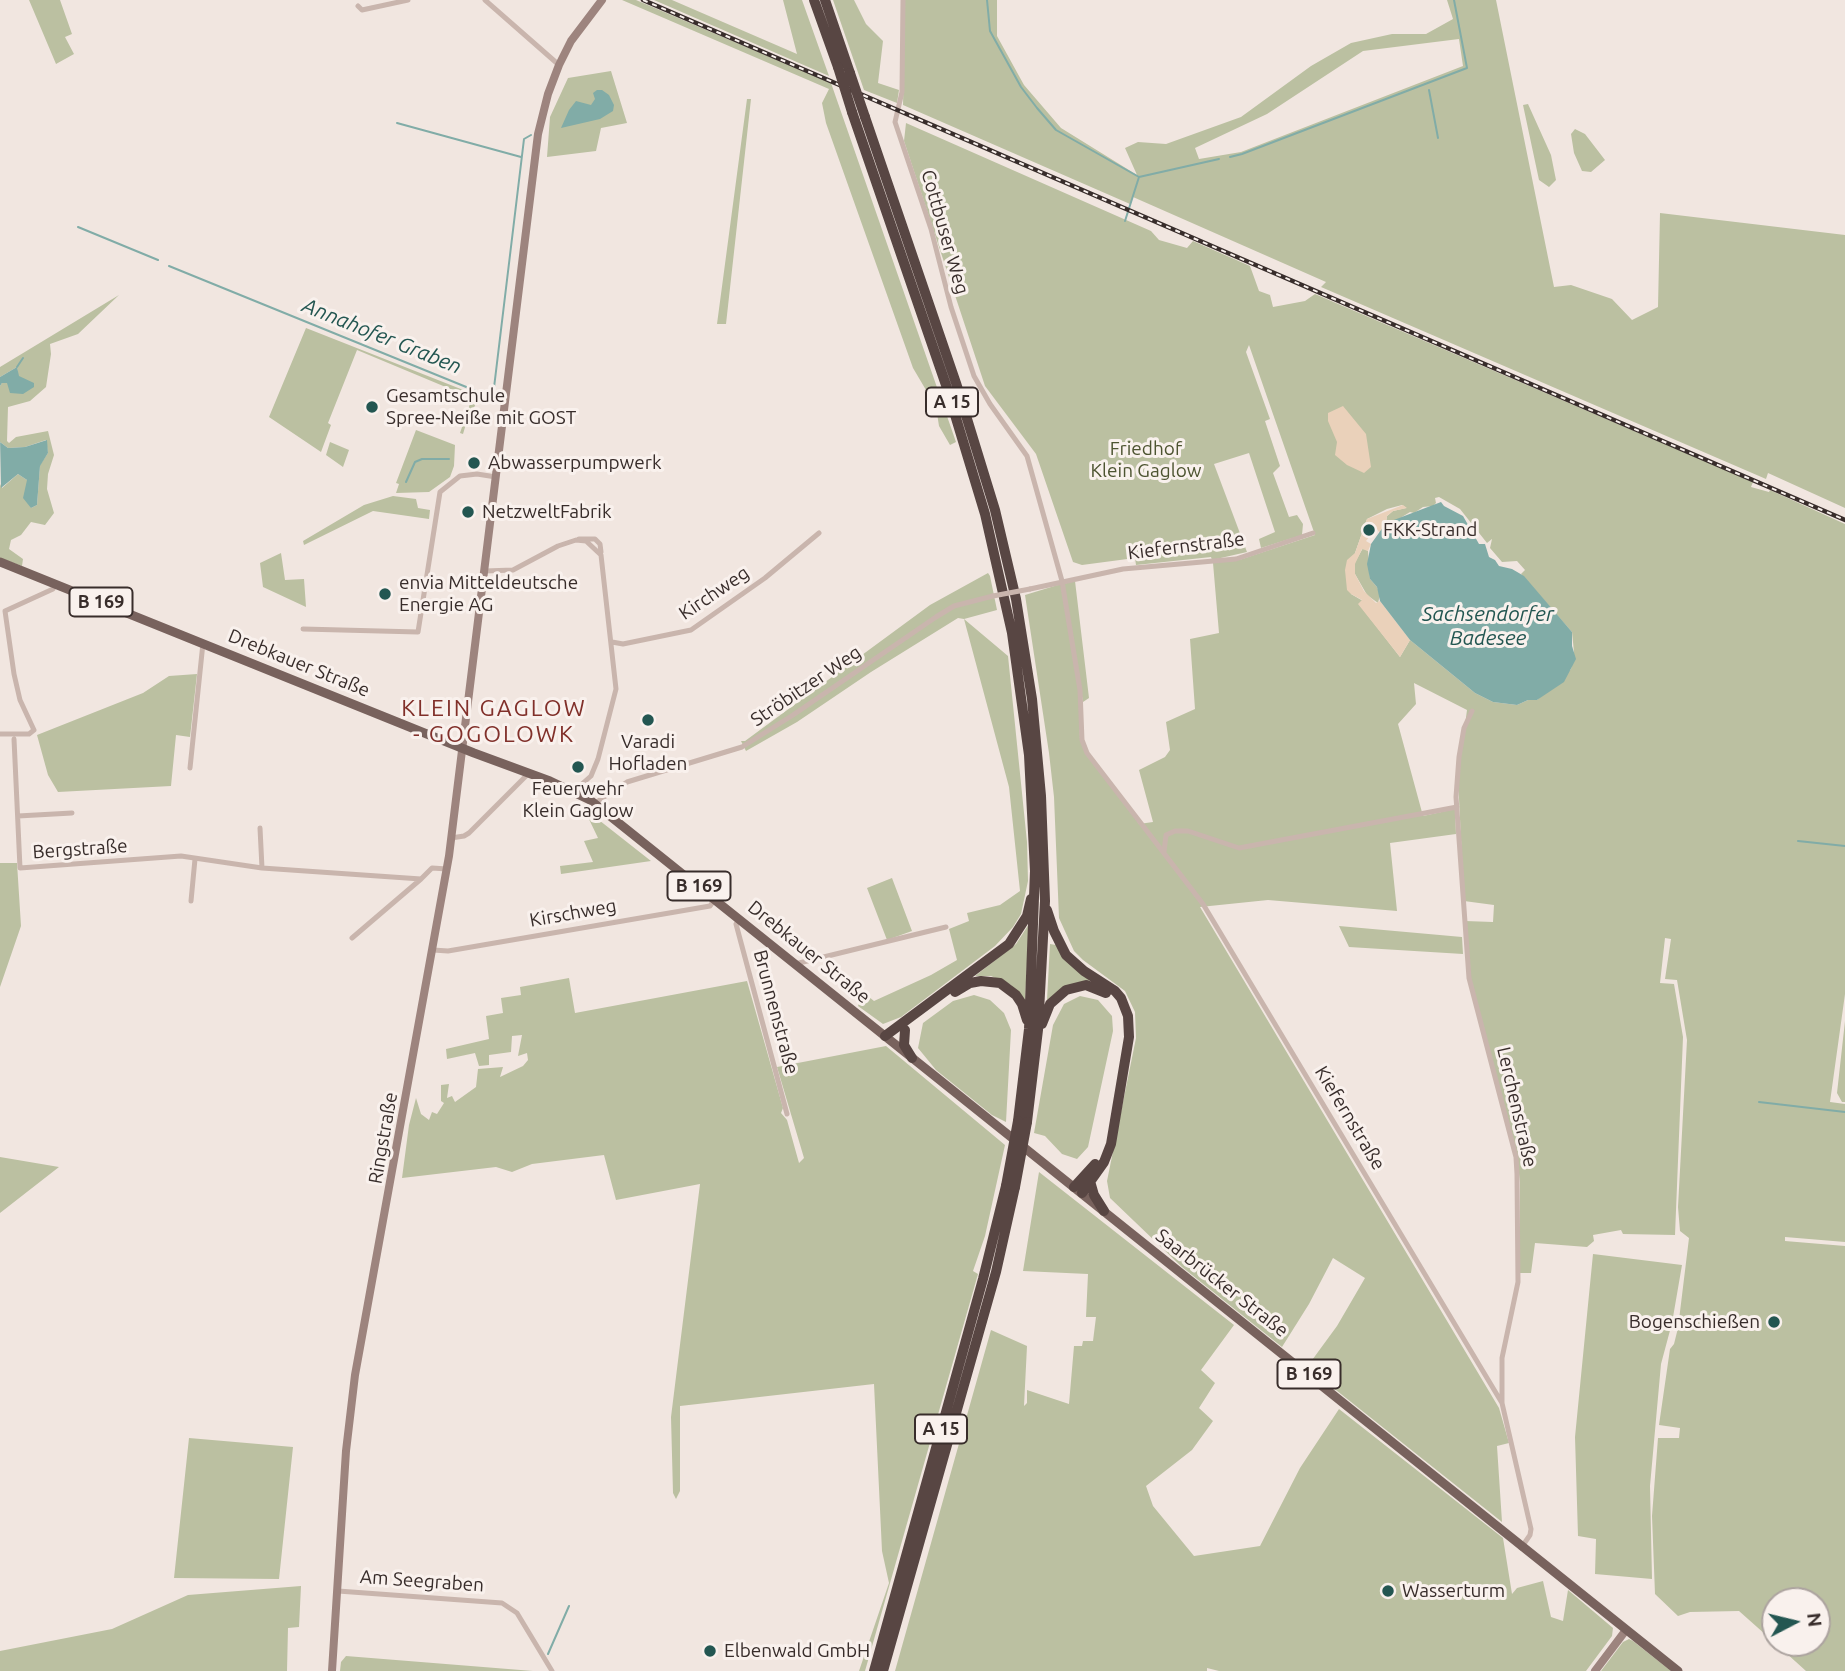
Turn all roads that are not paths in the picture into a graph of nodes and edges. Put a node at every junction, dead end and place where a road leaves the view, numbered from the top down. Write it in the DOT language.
graph roads {
  1 [pos="408,0"];
  2 [pos="485,0"];
  3 [pos="603,0"];
  4 [pos="814,0"];
  5 [pos="825,0"];
  6 [pos="903,0"];
  7 [pos="358,6"];
  8 [pos="559,65"];
  9 [pos="1027,456"];
  10 [pos="496,477"];
  11 [pos="819,533"];
  12 [pos="1313,533"];
  13 [pos="0,562"];
  14 [pos="485,571"];
  15 [pos="1062,581"];
  16 [pos="56,584"];
  17 [pos="1030,589"];
  18 [pos="303,629"];
  19 [pos="612,642"];
  20 [pos="623,644"];
  21 [pos="207,645"];
  22 [pos="614,663"];
  23 [pos="1472,711"];
  24 [pos="0,734"];
  25 [pos="14,738"];
  26 [pos="461,748"];
  27 [pos="190,768"];
  28 [pos="529,773"];
  29 [pos="574,791"];
  30 [pos="595,803"];
  31 [pos="1457,807"];
  32 [pos="72,813"];
  33 [pos="18,816"];
  34 [pos="260,828"];
  35 [pos="452,838"];
  36 [pos="1164,852"];
  37 [pos="195,859"];
  38 [pos="262,868"];
  39 [pos="447,869"];
  40 [pos="421,879"];
  41 [pos="1035,883"];
  42 [pos="715,899"];
  43 [pos="191,901"];
  44 [pos="1045,901"];
  45 [pos="739,919"];
  46 [pos="946,927"];
  47 [pos="352,938"];
  48 [pos="433,950"];
  49 [pos="795,964"];
  50 [pos="1029,1029"];
  51 [pos="905,1030"];
  52 [pos="888,1039"];
  53 [pos="1037,1040"];
  54 [pos="912,1058"];
  55 [pos="787,1114"];
  56 [pos="1022,1122"];
  57 [pos="1023,1148"];
  58 [pos="1090,1181"];
  59 [pos="1011,1187"];
  60 [pos="1078,1190"];
  61 [pos="1104,1211"];
  62 [pos="1502,1403"];
  63 [pos="1521,1547"];
  64 [pos="338,1591"];
  65 [pos="1626,1630"];
  66 [pos="332,1671"];
  67 [pos="552,1671"];
  68 [pos="874,1671"];
  69 [pos="883,1671"];
  70 [pos="1595,1671"];
  71 [pos="1678,1671"];
  1 -- 7 [label="street"];
  2 -- 8 [label="street"];
  3 -- 8 [label="main road, Ringstraße"];
  4 -- 41 [label="highway, A 15, bridge"];
  5 -- 44 [label="highway, A 15, bridge"];
  6 -- 9 [label="street, Cottbuser Weg"];
  8 -- 10 [label="main road, Ringstraße"];
  9 -- 15 [label="street, Kiefernstraße"];
  10 -- 14 [label="main road, Ringstraße"];
  10 -- 18 [label="street"];
  11 -- 20 [label="street, Kirchweg"];
  12 -- 15 [label="street, Kiefernstraße"];
  13 -- 16 [label="main road, Drebkauer Straße / B 169"];
  14 -- 19 [label="street"];
  14 -- 26 [label="main road, Ringstraße"];
  15 -- 17 [label="street, Kiefernstraße"];
  15 -- 36 [label="street, Kiefernstraße"];
  16 -- 21 [label="main road, Drebkauer Straße / B 169"];
  16 -- 24 [label="street"];
  17 -- 30 [label="street, Ströbitzer Weg, bridge"];
  19 -- 20 [label="street, Kirchweg"];
  19 -- 22 [label="street"];
  20 -- 22 [label="street"];
  21 -- 26 [label="main road, Drebkauer Straße / B 169"];
  21 -- 27 [label="street, Drebkauer Straße"];
  22 -- 29 [label="street"];
  23 -- 31 [label="street, Lerchenstraße"];
  25 -- 33 [label="street, Bergstraße"];
  26 -- 28 [label="main road, Drebkauer Straße / B 169"];
  26 -- 35 [label="main road, Ringstraße"];
  28 -- 29 [label="main road, Drebkauer Straße / B 169"];
  28 -- 35 [label="street"];
  29 -- 30 [label="main road, Drebkauer Straße / B 169"];
  30 -- 42 [label="main road, Drebkauer Straße / B 169"];
  31 -- 36 [label="street"];
  31 -- 62 [label="street, Lerchenstraße"];
  32 -- 33 [label="street, Bergstraße"];
  33 -- 37 [label="street, Bergstraße"];
  34 -- 38 [label="street"];
  35 -- 39 [label="main road, Ringstraße"];
  36 -- 62 [label="street, Kiefernstraße"];
  37 -- 38 [label="street, Bergstraße"];
  37 -- 43 [label="street"];
  38 -- 40 [label="street, Bergstraße"];
  39 -- 40 [label="street, Bergstraße"];
  39 -- 48 [label="main road, Ringstraße"];
  40 -- 47 [label="street"];
  41 -- 50 [label="highway, A 15"];
  41 -- 52 [label="highway"];
  42 -- 45 [label="main road, Drebkauer Straße / B 169"];
  42 -- 48 [label="street, Kirschweg"];
  44 -- 53 [label="highway, A 15"];
  44 -- 58 [label="highway"];
  45 -- 49 [label="main road, Drebkauer Straße / B 169"];
  45 -- 55 [label="street, Brunnenstraße"];
  46 -- 49 [label="street"];
  48 -- 64 [label="main road, Ringstraße"];
  49 -- 52 [label="main road, Drebkauer Straße / B 169"];
  50 -- 51 [label="highway"];
  50 -- 56 [label="highway, A 15"];
  51 -- 52 [label="highway"];
  51 -- 54 [label="highway"];
  52 -- 54 [label="main road, Drebkauer Straße / B 169"];
  53 -- 56 [label="highway, A 15"];
  53 -- 60 [label="highway"];
  54 -- 57 [label="main road, Drebkauer Straße / B 169"];
  56 -- 59 [label="highway, A 15, bridge"];
  57 -- 60 [label="main road, Saarbrücker Straße / B 169"];
  58 -- 60 [label="highway"];
  58 -- 61 [label="highway"];
  59 -- 68 [label="highway, A 15"];
  59 -- 69 [label="highway, A 15"];
  60 -- 61 [label="main road, Saarbrücker Straße / B 169"];
  61 -- 63 [label="main road, Saarbrücker Straße / B 169"];
  62 -- 63 [label="street, Lerchenstraße"];
  63 -- 65 [label="main road, Saarbrücker Straße / B 169"];
  64 -- 66 [label="main road, Ringstraße"];
  64 -- 67 [label="street, Am Seegraben"];
  65 -- 70 [label="main road"];
  65 -- 71 [label="main road, Saarbrücker Straße / B 169"];
}
